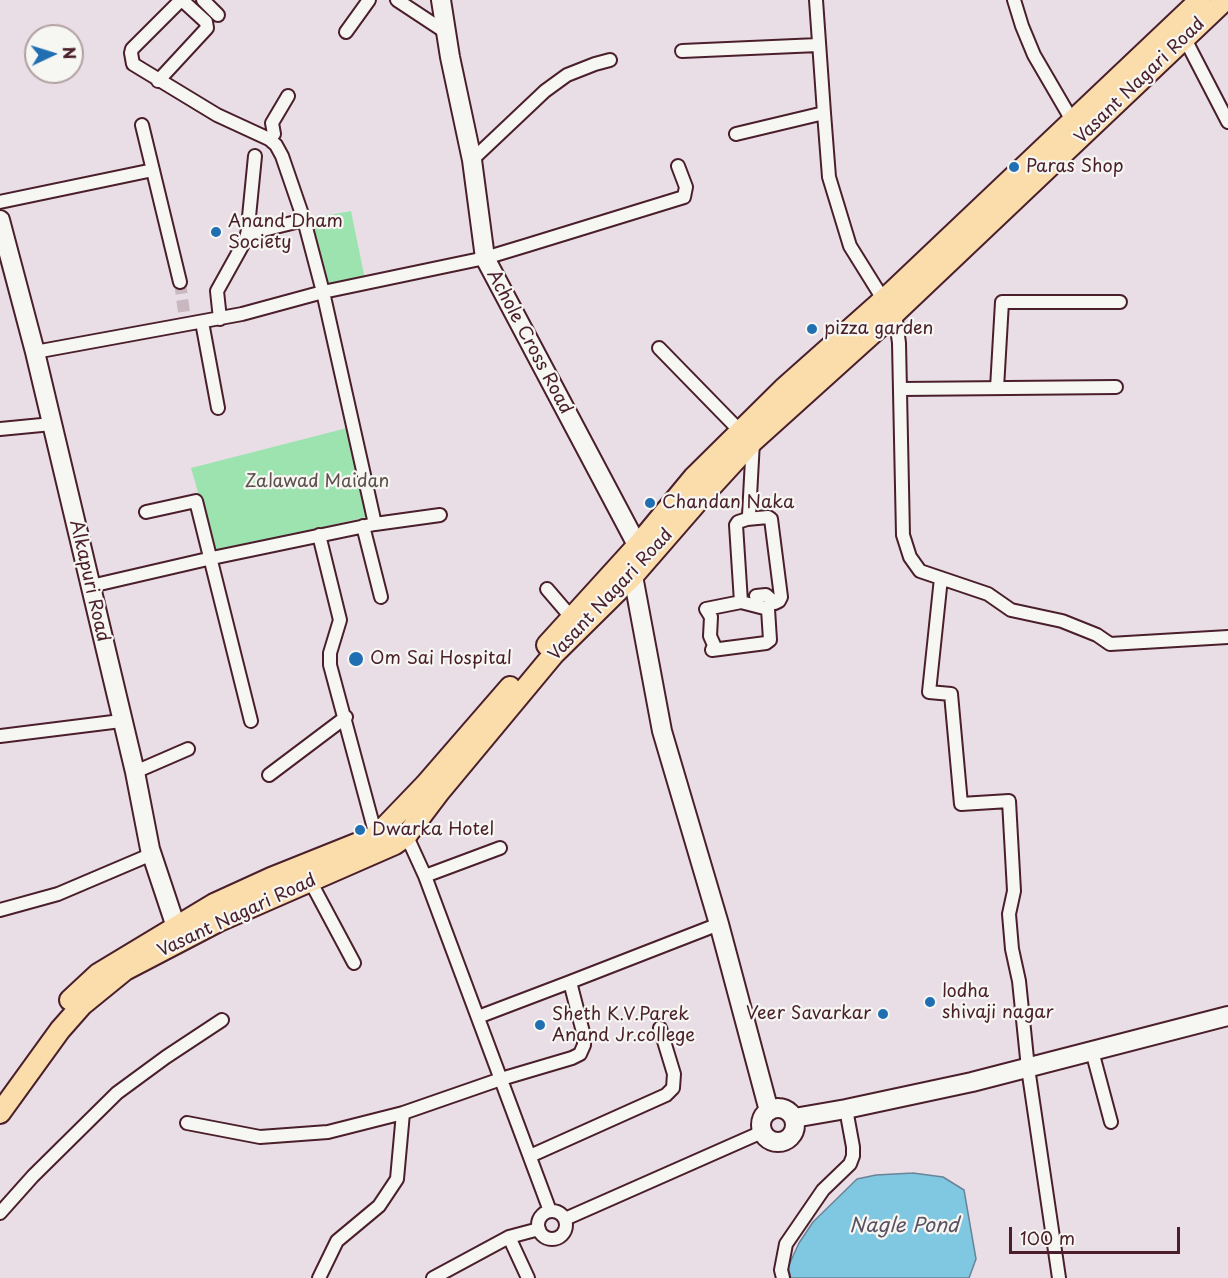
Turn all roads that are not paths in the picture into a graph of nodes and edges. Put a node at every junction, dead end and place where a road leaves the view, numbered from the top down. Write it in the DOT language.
graph roads {
  1 [pos="182,0"];
  2 [pos="203,0"];
  3 [pos="369,0"];
  4 [pos="397,0"];
  5 [pos="441,0"];
  6 [pos="816,0"];
  7 [pos="1014,0"];
  8 [pos="1200,0"];
  9 [pos="1225,0"];
  10 [pos="218,15"];
  11 [pos="346,32"];
  12 [pos="447,33"];
  13 [pos="1178,33"];
  14 [pos="818,45"];
  15 [pos="682,51"];
  16 [pos="610,60"];
  17 [pos="158,81"];
  18 [pos="288,96"];
  19 [pos="824,113"];
  20 [pos="1228,122"];
  21 [pos="142,125"];
  22 [pos="1081,126"];
  23 [pos="736,134"];
  24 [pos="268,139"];
  25 [pos="255,156"];
  26 [pos="472,160"];
  27 [pos="678,166"];
  28 [pos="153,170"];
  29 [pos="0,202"];
  30 [pos="0,220"];
  31 [pos="304,220"];
  32 [pos="247,234"];
  33 [pos="4,250"];
  34 [pos="485,258"];
  35 [pos="180,282"];
  36 [pos="323,292"];
  37 [pos="1120,302"];
  38 [pos="889,306"];
  39 [pos="220,319"];
  40 [pos="202,322"];
  41 [pos="659,348"];
  42 [pos="35,352"];
  43 [pos="1116,387"];
  44 [pos="997,388"];
  45 [pos="901,389"];
  46 [pos="218,408"];
  47 [pos="52,424"];
  48 [pos="0,429"];
  49 [pos="747,437"];
  50 [pos="147,512"];
  51 [pos="440,515"];
  52 [pos="747,519"];
  53 [pos="369,525"];
  54 [pos="320,535"];
  55 [pos="212,558"];
  56 [pos="635,560"];
  57 [pos="941,578"];
  58 [pos="91,586"];
  59 [pos="547,589"];
  60 [pos="756,596"];
  61 [pos="381,597"];
  62 [pos="741,602"];
  63 [pos="571,617"];
  64 [pos="1228,637"];
  65 [pos="346,717"];
  66 [pos="121,721"];
  67 [pos="251,721"];
  68 [pos="0,736"];
  69 [pos="188,749"];
  70 [pos="135,772"];
  71 [pos="268,775"];
  72 [pos="397,815"];
  73 [pos="376,836"];
  74 [pos="406,836"];
  75 [pos="500,848"];
  76 [pos="152,854"];
  77 [pos="306,874"];
  78 [pos="425,876"];
  79 [pos="0,910"];
  80 [pos="719,924"];
  81 [pos="178,933"];
  82 [pos="354,963"];
  83 [pos="570,982"];
  84 [pos="1228,1016"];
  85 [pos="478,1017"];
  86 [pos="222,1020"];
  87 [pos="660,1028"];
  88 [pos="1092,1051"];
  89 [pos="1028,1068"];
  90 [pos="501,1079"];
  91 [pos="0,1094"];
  92 [pos="846,1109"];
  93 [pos="769,1111"];
  94 [pos="0,1113"];
  95 [pos="404,1113"];
  96 [pos="794,1118"];
  97 [pos="1111,1122"];
  98 [pos="187,1123"];
  99 [pos="762,1132"];
  100 [pos="530,1156"];
  101 [pos="550,1211"];
  102 [pos="0,1213"];
  103 [pos="565,1219"];
  104 [pos="539,1229"];
  105 [pos="509,1237"];
  106 [pos="320,1278"];
  107 [pos="433,1278"];
  108 [pos="528,1278"];
  109 [pos="783,1278"];
  110 [pos="1059,1278"];
  1 -- 17 [label="street"];
  1 -- 17 [label="street"];
  2 -- 10 [label="street"];
  3 -- 11 [label="street"];
  4 -- 12 [label="street"];
  5 -- 12 [label="street, Achole Cross Road"];
  6 -- 14 [label="street"];
  7 -- 22 [label="street"];
  8 -- 13 [label="main road, Vasant Nagari Road"];
  9 -- 13 [label="main road, Vasant Nagari Road"];
  12 -- 26 [label="street, Achole Cross Road"];
  13 -- 20 [label="street"];
  13 -- 22 [label="main road, Vasant Nagari Road"];
  14 -- 15 [label="street"];
  14 -- 19 [label="street"];
  16 -- 26 [label="street"];
  17 -- 24 [label="street"];
  18 -- 24 [label="street"];
  19 -- 23 [label="street"];
  19 -- 38 [label="street"];
  21 -- 28 [label="street"];
  22 -- 38 [label="main road, Vasant Nagari Road"];
  24 -- 31 [label="street"];
  25 -- 32 [label="street"];
  26 -- 34 [label="street, Achole Cross Road"];
  27 -- 34 [label="street"];
  28 -- 29 [label="street"];
  28 -- 35 [label="street"];
  30 -- 33 [label="street, Alkapuri Road"];
  31 -- 32 [label="street"];
  31 -- 36 [label="street"];
  32 -- 39 [label="street"];
  33 -- 42 [label="street, Alkapuri Road"];
  34 -- 36 [label="street"];
  34 -- 56 [label="street, Achole Cross Road"];
  36 -- 39 [label="street"];
  36 -- 53 [label="street"];
  37 -- 44 [label="street"];
  38 -- 45 [label="street"];
  38 -- 49 [label="main road, Vasant Nagari Road"];
  39 -- 40 [label="street"];
  40 -- 42 [label="street"];
  40 -- 46 [label="street"];
  41 -- 49 [label="street"];
  42 -- 47 [label="street, Alkapuri Road"];
  43 -- 44 [label="street"];
  44 -- 45 [label="street"];
  45 -- 57 [label="street"];
  47 -- 48 [label="street"];
  47 -- 58 [label="street, Alkapuri Road"];
  49 -- 52 [label="street"];
  49 -- 56 [label="main road, Vasant Nagari Road"];
  50 -- 55 [label="street"];
  51 -- 53 [label="street"];
  52 -- 60 [label="street"];
  52 -- 62 [label="street"];
  53 -- 54 [label="street"];
  53 -- 61 [label="street"];
  54 -- 55 [label="street"];
  54 -- 65 [label="street"];
  55 -- 58 [label="street"];
  55 -- 67 [label="street"];
  56 -- 63 [label="main road, Vasant Nagari Road"];
  56 -- 74 [label="main road, Vasant Nagari Road"];
  56 -- 80 [label="street, Achole Cross Road"];
  57 -- 64 [label="street"];
  57 -- 89 [label="street"];
  58 -- 66 [label="street, Alkapuri Road"];
  59 -- 63 [label="street"];
  62 -- 62 [label="street"];
  63 -- 72 [label="main road, Vasant Nagari Road"];
  65 -- 71 [label="street"];
  65 -- 73 [label="street"];
  66 -- 68 [label="street"];
  66 -- 70 [label="street, Alkapuri Road"];
  69 -- 70 [label="street"];
  70 -- 76 [label="street, Alkapuri Road"];
  72 -- 73 [label="main road, Vasant Nagari Road"];
  72 -- 74 [label="street"];
  73 -- 77 [label="main road, Vasant Nagari Road"];
  74 -- 77 [label="main road, Vasant Nagari Road"];
  74 -- 78 [label="street"];
  75 -- 78 [label="street"];
  76 -- 79 [label="street"];
  76 -- 81 [label="street, Alkapuri Road"];
  77 -- 81 [label="main road, Vasant Nagari Road"];
  77 -- 82 [label="street"];
  78 -- 85 [label="street"];
  80 -- 83 [label="street"];
  80 -- 93 [label="street, Achole Cross Road"];
  81 -- 91 [label="main road, Vasant Nagari Road"];
  81 -- 94 [label="main road, Vasant Nagari Road"];
  83 -- 85 [label="street"];
  83 -- 90 [label="street"];
  84 -- 88 [label="street"];
  85 -- 90 [label="street"];
  86 -- 102 [label="street"];
  87 -- 100 [label="street"];
  88 -- 89 [label="street"];
  88 -- 97 [label="street"];
  89 -- 92 [label="street"];
  89 -- 110 [label="street"];
  90 -- 95 [label="street"];
  90 -- 100 [label="street"];
  92 -- 96 [label="street"];
  92 -- 109 [label="street"];
  93 -- 96 [label="street"];
  93 -- 99 [label="street"];
  95 -- 98 [label="street"];
  95 -- 106 [label="street"];
  96 -- 99 [label="street"];
  99 -- 103 [label="street"];
  100 -- 101 [label="street"];
  101 -- 103 [label="street"];
  101 -- 104 [label="street"];
  103 -- 104 [label="street"];
  104 -- 105 [label="street"];
  105 -- 107 [label="street"];
  105 -- 108 [label="street"];
}
